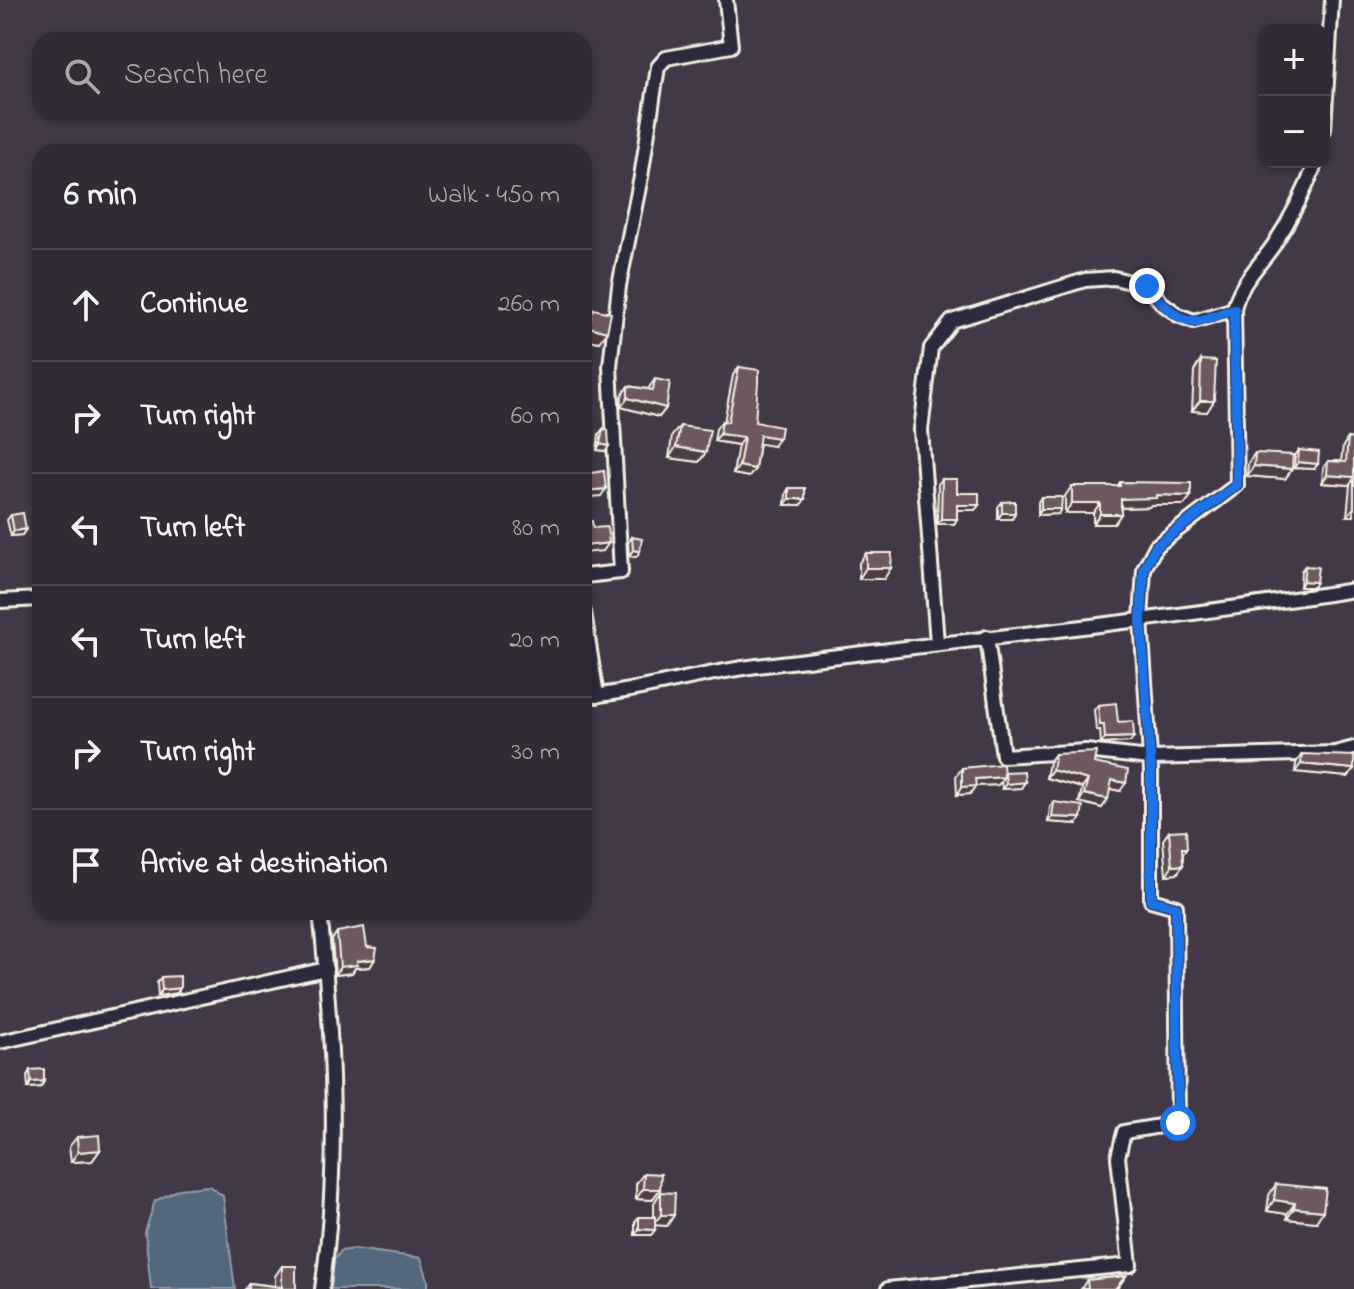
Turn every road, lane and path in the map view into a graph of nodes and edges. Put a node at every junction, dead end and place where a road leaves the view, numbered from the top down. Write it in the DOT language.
graph roads {
  1 [pos="726,0"];
  2 [pos="1332,0"];
  3 [pos="1326,96"];
  4 [pos="1313,168"];
  5 [pos="1234,309"];
  6 [pos="592,575"];
  7 [pos="1354,590"];
  8 [pos="32,599"];
  9 [pos="0,601"];
  10 [pos="1141,620"];
  11 [pos="987,637"];
  12 [pos="937,643"];
  13 [pos="592,697"];
  14 [pos="1354,748"];
  15 [pos="1150,758"];
  16 [pos="321,920"];
  17 [pos="326,969"];
  18 [pos="0,1042"];
  19 [pos="322,1289"];
  20 [pos="888,1289"];
  1 -- 6 [label="street"];
  2 -- 3 [label="street"];
  4 -- 5 [label="street"];
  5 -- 10 [label="street"];
  5 -- 12 [label="street"];
  7 -- 10 [label="street"];
  8 -- 9 [label="street"];
  10 -- 11 [label="street"];
  10 -- 15 [label="street"];
  11 -- 12 [label="street"];
  11 -- 15 [label="street"];
  12 -- 13 [label="street"];
  14 -- 15 [label="street"];
  15 -- 20 [label="street"];
  16 -- 17 [label="street"];
  17 -- 18 [label="street"];
  17 -- 19 [label="street"];
}
